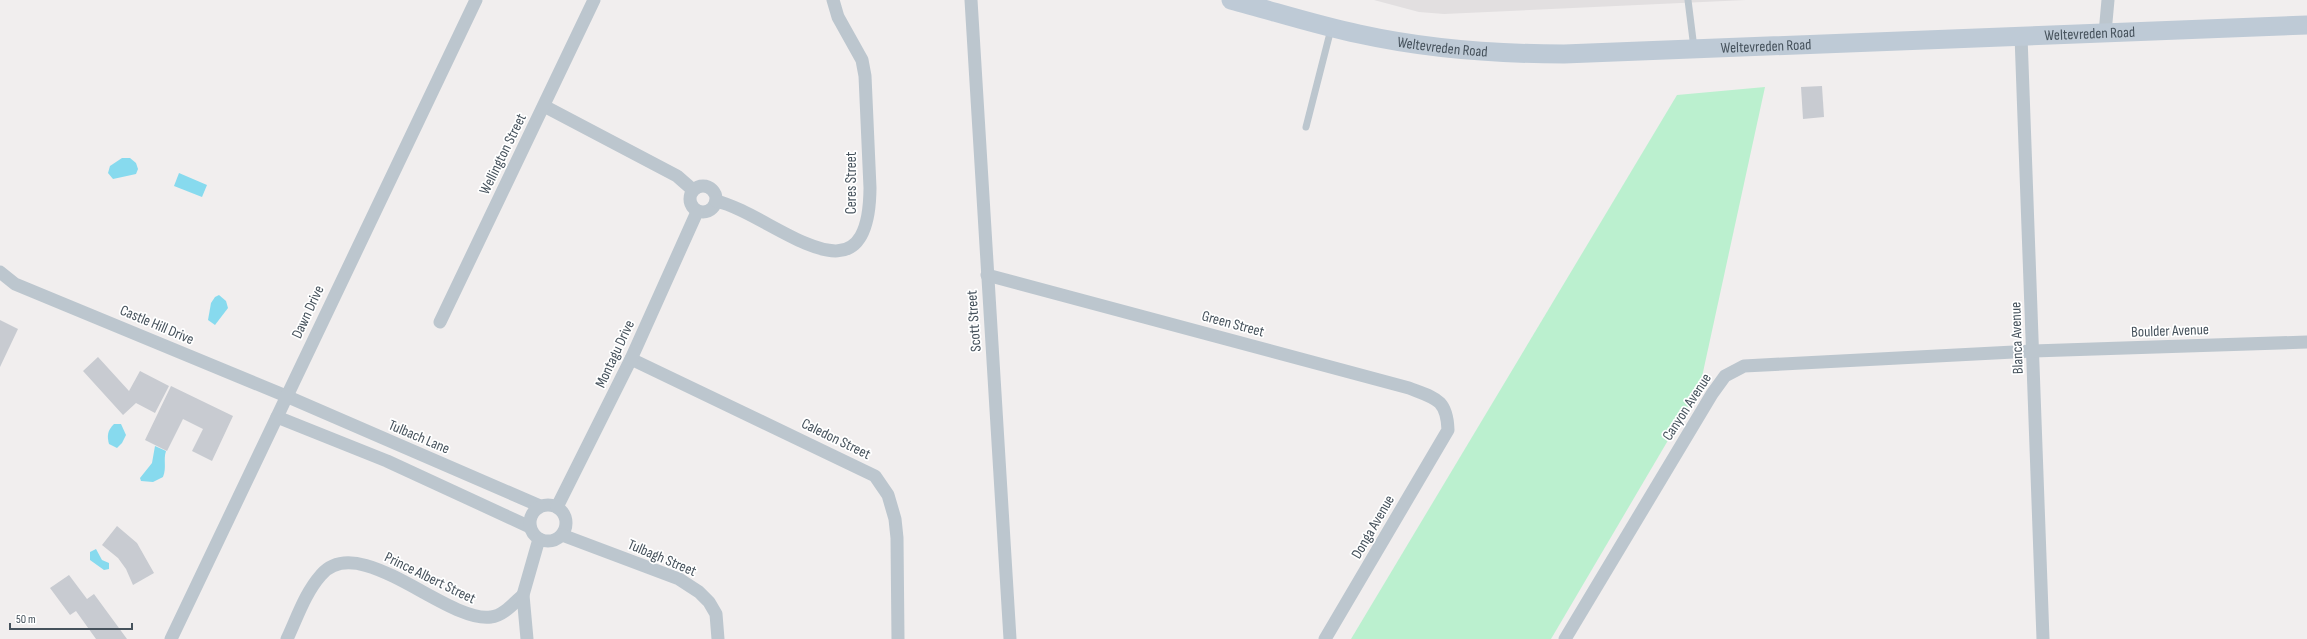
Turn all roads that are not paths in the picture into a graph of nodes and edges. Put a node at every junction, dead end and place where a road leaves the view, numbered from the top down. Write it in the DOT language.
graph roads {
  1 [pos="476,0"];
  2 [pos="594,0"];
  3 [pos="833,0"];
  4 [pos="970,0"];
  5 [pos="1230,0"];
  6 [pos="1688,0"];
  7 [pos="2108,0"];
  8 [pos="2307,25"];
  9 [pos="1332,27"];
  10 [pos="2105,33"];
  11 [pos="2021,36"];
  12 [pos="1694,48"];
  13 [pos="544,106"];
  14 [pos="1306,127"];
  15 [pos="693,190"];
  16 [pos="716,201"];
  17 [pos="697,212"];
  18 [pos="0,272"];
  19 [pos="987,275"];
  20 [pos="0,284"];
  21 [pos="15,284"];
  22 [pos="440,322"];
  23 [pos="2307,342"];
  24 [pos="2033,351"];
  25 [pos="631,359"];
  26 [pos="286,396"];
  27 [pos="276,417"];
  28 [pos="1448,430"];
  29 [pos="368,432"];
  30 [pos="360,450"];
  31 [pos="540,506"];
  32 [pos="557,507"];
  33 [pos="530,527"];
  34 [pos="562,535"];
  35 [pos="539,539"];
  36 [pos="523,595"];
  37 [pos="171,639"];
  38 [pos="287,639"];
  39 [pos="527,639"];
  40 [pos="718,639"];
  41 [pos="898,639"];
  42 [pos="1010,639"];
  43 [pos="1325,639"];
  44 [pos="1565,639"];
  45 [pos="2043,639"];
  1 -- 26 [label="street, Dawn Drive"];
  2 -- 13 [label="street, Wellington Street"];
  3 -- 16 [label="street, Ceres Street"];
  4 -- 19 [label="street, Scott Street"];
  5 -- 9 [label="main road, Weltevreden Road"];
  6 -- 12 [label="lane"];
  7 -- 10 [label="street"];
  8 -- 10 [label="main road, Weltevreden Road"];
  9 -- 12 [label="main road, Weltevreden Road"];
  9 -- 14 [label="lane"];
  10 -- 11 [label="main road, Weltevreden Road"];
  11 -- 12 [label="main road, Weltevreden Road"];
  11 -- 24 [label="street, Blanca Avenue"];
  13 -- 15 [label="street"];
  13 -- 22 [label="street, Wellington Street"];
  15 -- 16 [label="street"];
  15 -- 17 [label="street"];
  16 -- 17 [label="street"];
  17 -- 25 [label="street, Montagu Drive"];
  18 -- 21 [label="street, Castle Hill Drive"];
  19 -- 28 [label="street, Green Street"];
  19 -- 42 [label="street, Scott Street"];
  20 -- 21 [label="street, Castle Hill Drive"];
  21 -- 26 [label="street, Castle Hill Drive"];
  23 -- 24 [label="street, Boulder Avenue"];
  24 -- 44 [label="street, Canyon Avenue"];
  24 -- 45 [label="street, Blanca Avenue"];
  25 -- 32 [label="street, Montagu Drive"];
  25 -- 41 [label="street, Caledon Street"];
  26 -- 27 [label="street, Dawn Drive"];
  26 -- 29 [label="street, Tulbach Lane"];
  27 -- 30 [label="street"];
  27 -- 37 [label="street, Dawn Drive"];
  28 -- 43 [label="street, Donga Avenue"];
  29 -- 30 [label="street"];
  29 -- 31 [label="street, Tulbach Lane"];
  30 -- 33 [label="street"];
  31 -- 32 [label="street"];
  31 -- 33 [label="street"];
  32 -- 34 [label="street"];
  33 -- 35 [label="street"];
  34 -- 35 [label="street"];
  34 -- 40 [label="street, Tulbagh Street"];
  35 -- 36 [label="street"];
  36 -- 38 [label="street, Prince Albert Street"];
  36 -- 39 [label="street"];
}
